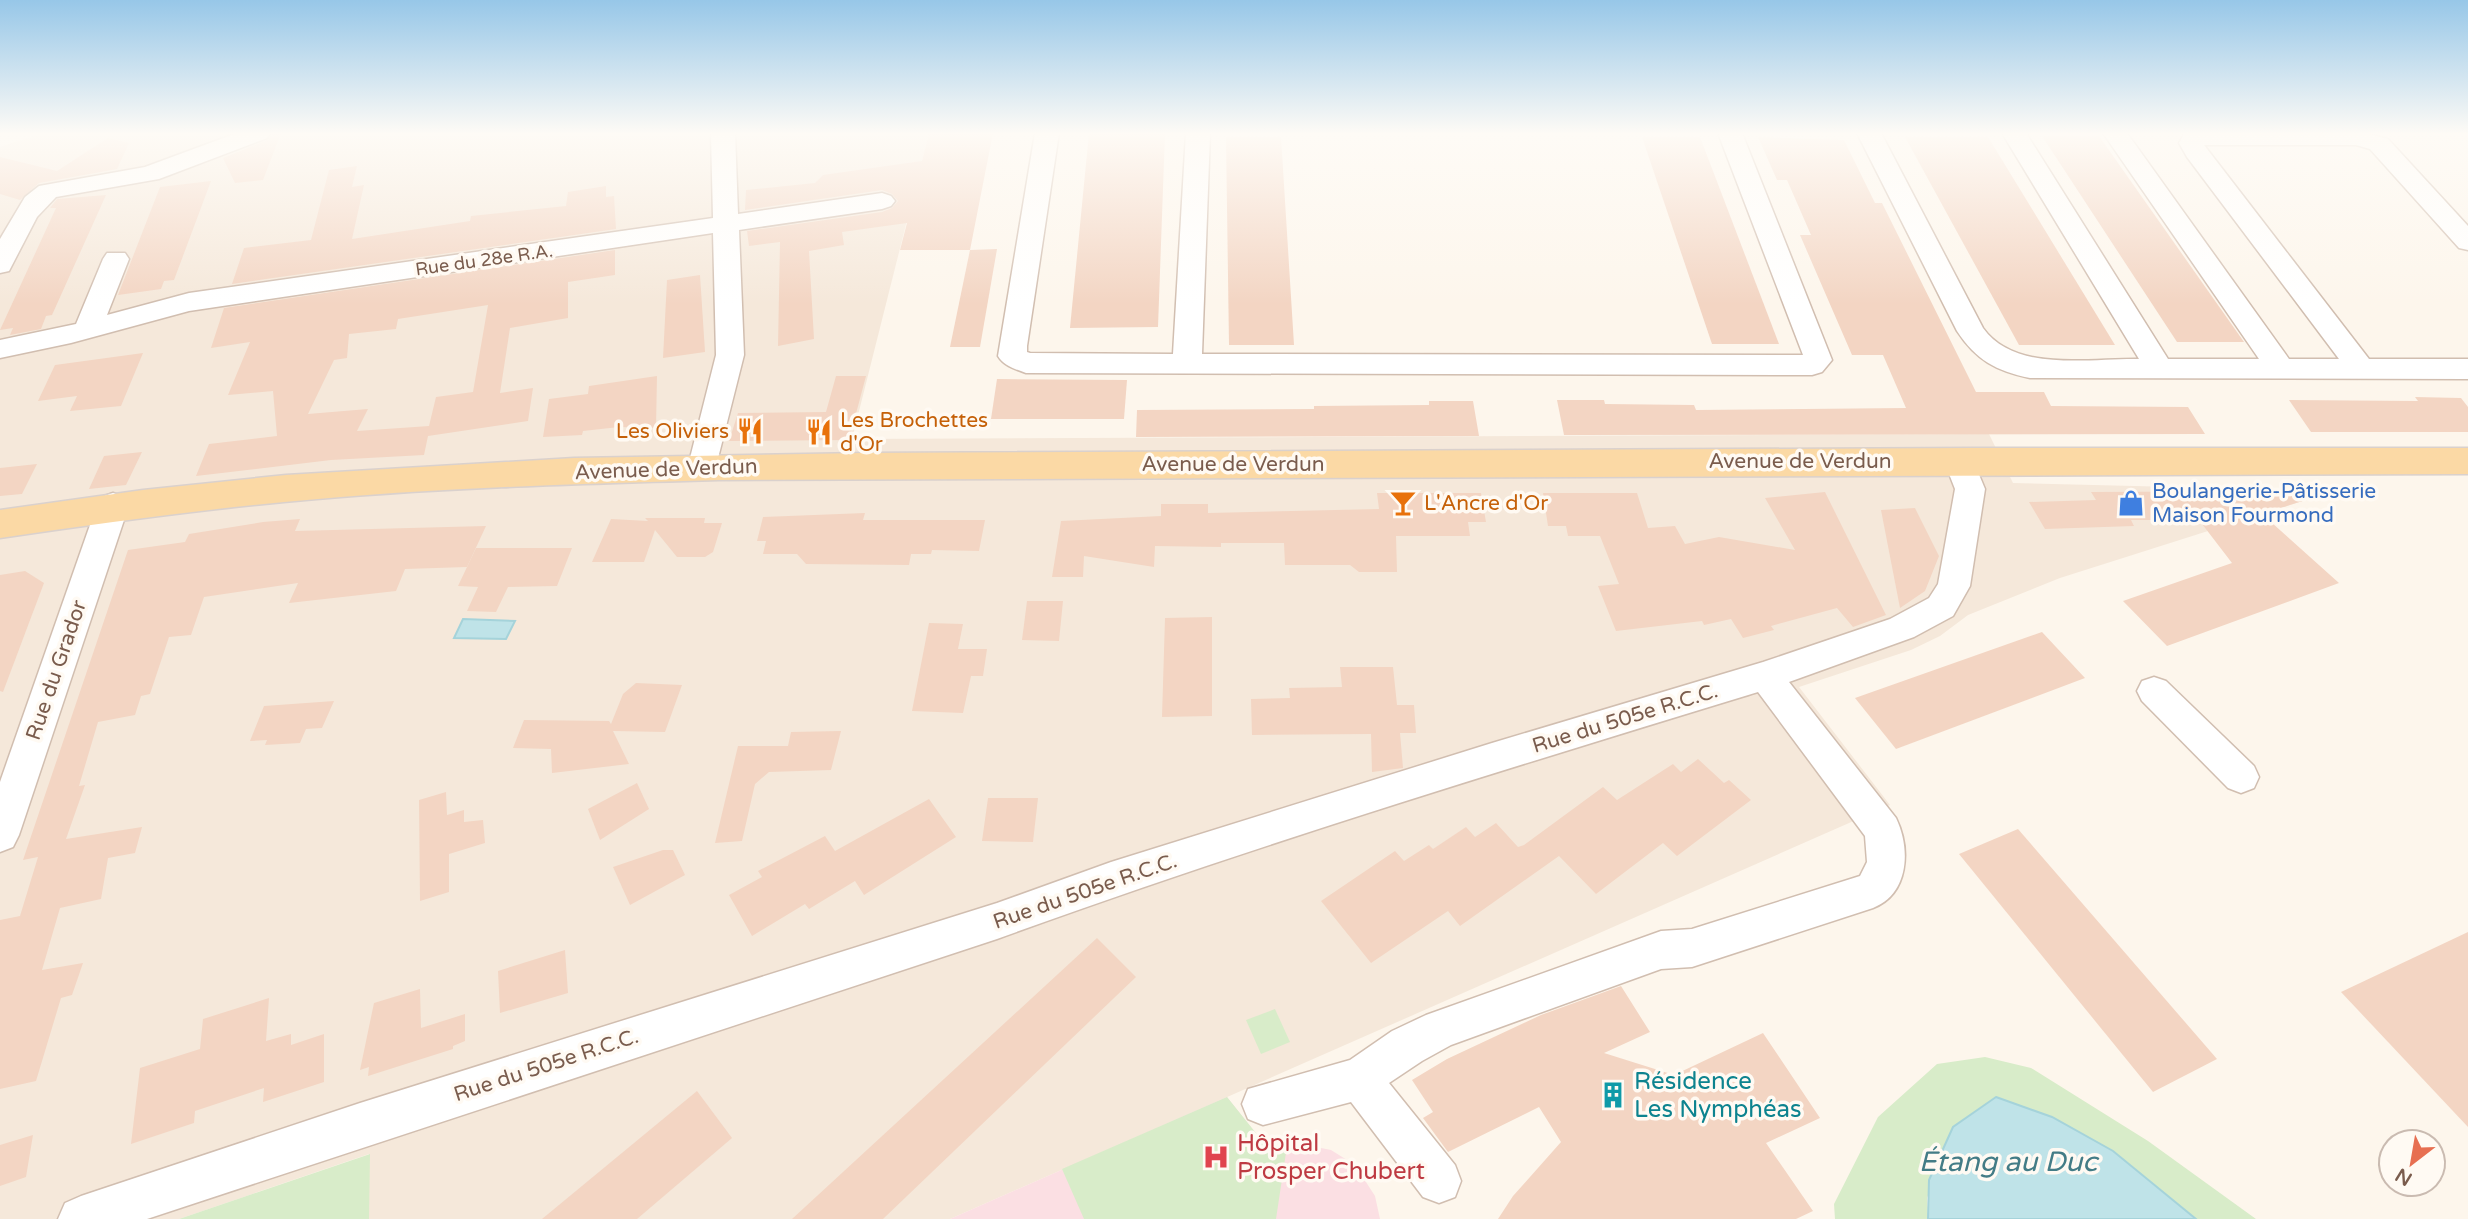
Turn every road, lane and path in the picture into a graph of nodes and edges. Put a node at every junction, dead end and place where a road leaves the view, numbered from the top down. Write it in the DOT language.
graph roads {
  1 [pos="55,190"];
  2 [pos="724,190"];
  3 [pos="1038,190"];
  4 [pos="1195,190"];
  5 [pos="1753,190"];
  6 [pos="1898,190"];
  7 [pos="2049,190"];
  8 [pos="2155,190"];
  9 [pos="2225,190"];
  10 [pos="2418,190"];
  11 [pos="882,201"];
  12 [pos="12,218"];
  13 [pos="725,226"];
  14 [pos="2468,242"];
  15 [pos="116,259"];
  16 [pos="0,265"];
  17 [pos="88,328"];
  18 [pos="0,349"];
  19 [pos="1187,363"];
  20 [pos="2361,368"];
  21 [pos="2160,369"];
  22 [pos="2281,369"];
  23 [pos="2468,369"];
  24 [pos="1959,461"];
  25 [pos="2468,461"];
  26 [pos="703,466"];
  27 [pos="113,505"];
  28 [pos="0,524"];
  29 [pos="1765,676"];
  30 [pos="2154,691"];
  31 [pos="2241,776"];
  32 [pos="0,835"];
  33 [pos="1360,1079"];
  34 [pos="1263,1104"];
  35 [pos="1439,1181"];
  36 [pos="81,1219"];
  1 -- 12 [label="street"];
  2 -- 13 [label="street"];
  3 -- 19 [label="street"];
  4 -- 19 [label="street"];
  5 -- 19 [label="street"];
  6 -- 21 [label="street"];
  7 -- 21 [label="street"];
  8 -- 22 [label="street"];
  9 -- 20 [label="street"];
  10 -- 14 [label="street"];
  11 -- 13 [label="street, Rue du 28e R.A."];
  12 -- 16 [label="street"];
  13 -- 17 [label="street, Rue du 28e R.A."];
  13 -- 26 [label="street"];
  15 -- 17 [label="street"];
  17 -- 18 [label="street, Rue du 28e R.A."];
  20 -- 22 [label="street"];
  20 -- 23 [label="street"];
  21 -- 22 [label="street"];
  24 -- 25 [label="main road, Avenue de Verdun"];
  24 -- 26 [label="main road, Avenue de Verdun"];
  24 -- 29 [label="street, Rue du 505e R.C.C."];
  26 -- 27 [label="main road, Avenue de Verdun"];
  27 -- 28 [label="main road, Avenue de Verdun"];
  27 -- 32 [label="street, Rue du Grador"];
  29 -- 33 [label="street"];
  29 -- 36 [label="street, Rue du 505e R.C.C."];
  30 -- 31 [label="street"];
  33 -- 34 [label="street"];
  33 -- 35 [label="street"];
}
